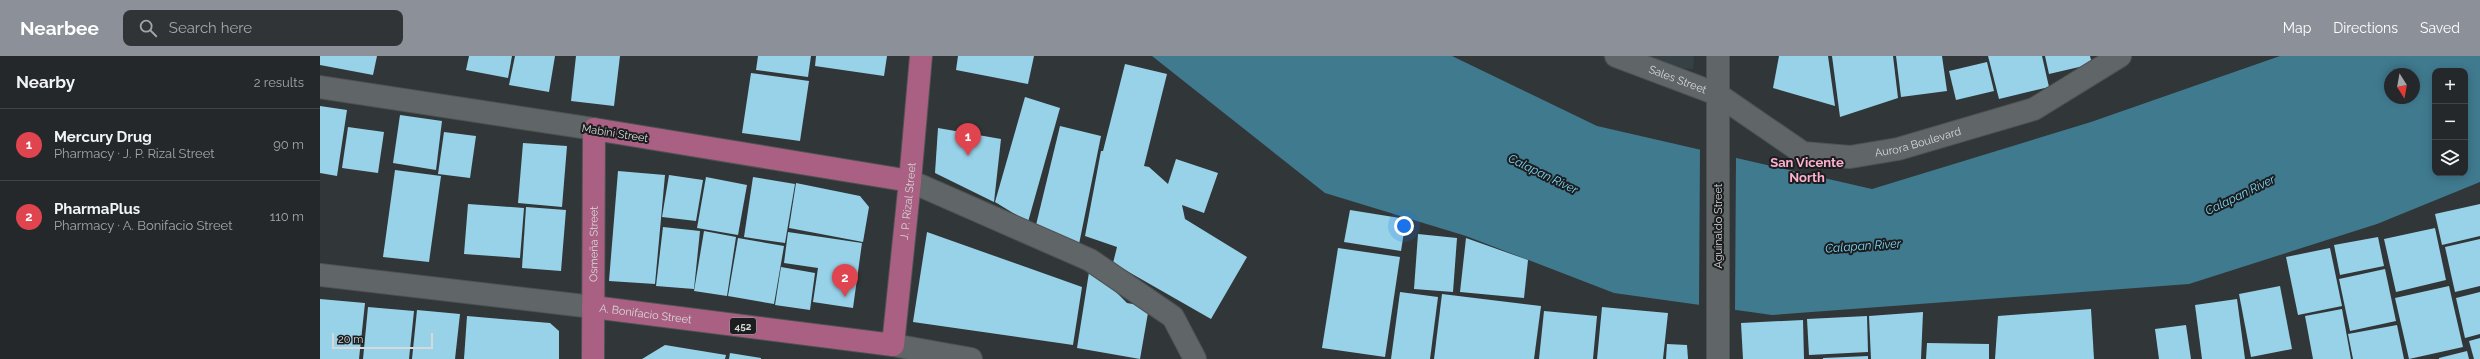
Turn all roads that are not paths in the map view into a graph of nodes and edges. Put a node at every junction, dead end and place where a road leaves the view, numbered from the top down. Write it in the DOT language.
graph roads {
  1 [pos="921,56"];
  2 [pos="1616,56"];
  3 [pos="1718,56"];
  4 [pos="2120,56"];
  5 [pos="320,87"];
  6 [pos="1717,94"];
  7 [pos="594,129"];
  8 [pos="910,181"];
  9 [pos="320,275"];
  10 [pos="593,307"];
  11 [pos="893,345"];
  12 [pos="593,359"];
  13 [pos="971,359"];
  14 [pos="1195,359"];
  15 [pos="1718,359"];
  1 -- 8 [label="highway, J. P. Rizal Street"];
  2 -- 6 [label="street, Sales Street"];
  3 -- 6 [label="street, Aguinaldo Street"];
  4 -- 6 [label="street, Aurora Boulevard"];
  5 -- 7 [label="street, Mabini Street"];
  6 -- 15 [label="street, Aguinaldo Street"];
  7 -- 8 [label="highway, Mabini Street"];
  7 -- 10 [label="highway, Osmeña Street"];
  8 -- 11 [label="highway, J. P. Rizal Street"];
  8 -- 14 [label="street"];
  9 -- 10 [label="street, A. Bonifacio Street"];
  10 -- 11 [label="highway, A. Bonifacio Street / 452"];
  10 -- 12 [label="highway, Osmeña Street"];
  11 -- 13 [label="street, A. Bonifacio Street"];
}
